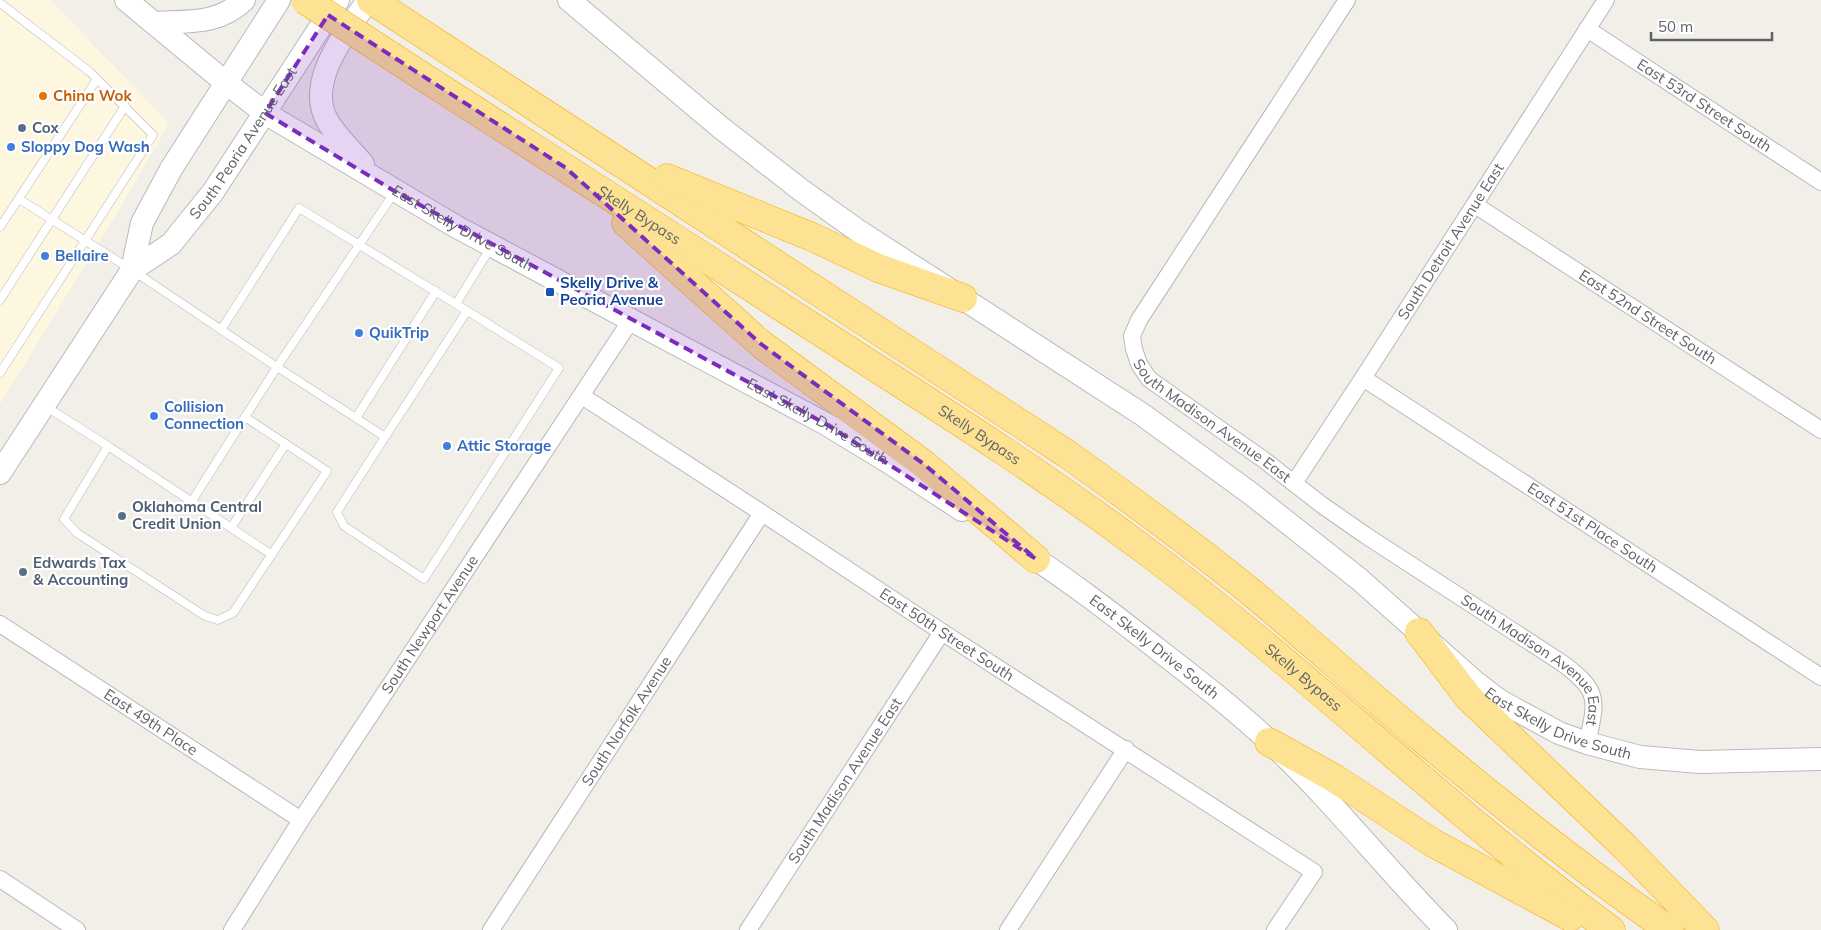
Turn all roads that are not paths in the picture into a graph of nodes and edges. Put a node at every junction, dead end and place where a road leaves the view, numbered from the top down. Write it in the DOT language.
graph roads {
  1 [pos="126,0"];
  2 [pos="244,0"];
  3 [pos="279,0"];
  4 [pos="305,0"];
  5 [pos="338,0"];
  6 [pos="370,0"];
  7 [pos="569,0"];
  8 [pos="1347,0"];
  9 [pos="1606,0"];
  10 [pos="0,3"];
  11 [pos="154,23"];
  12 [pos="1587,30"];
  13 [pos="97,79"];
  14 [pos="225,82"];
  15 [pos="125,106"];
  16 [pos="265,113"];
  17 [pos="608,153"];
  18 [pos="566,168"];
  19 [pos="1821,182"];
  20 [pos="386,186"];
  21 [pos="19,199"];
  22 [pos="1475,205"];
  23 [pos="52,220"];
  24 [pos="0,227"];
  25 [pos="85,241"];
  26 [pos="359,244"];
  27 [pos="492,246"];
  28 [pos="132,270"];
  29 [pos="436,291"];
  30 [pos="963,298"];
  31 [pos="0,300"];
  32 [pos="456,304"];
  33 [pos="467,311"];
  34 [pos="631,320"];
  35 [pos="222,330"];
  36 [pos="277,367"];
  37 [pos="0,372"];
  38 [pos="1363,378"];
  39 [pos="582,396"];
  40 [pos="44,406"];
  41 [pos="245,417"];
  42 [pos="356,418"];
  43 [pos="1821,430"];
  44 [pos="385,437"];
  45 [pos="285,445"];
  46 [pos="108,446"];
  47 [pos="0,473"];
  48 [pos="1294,483"];
  49 [pos="192,501"];
  50 [pos="762,513"];
  51 [pos="231,528"];
  52 [pos="272,554"];
  53 [pos="1036,559"];
  54 [pos="0,624"];
  55 [pos="942,632"];
  56 [pos="1419,632"];
  57 [pos="1821,677"];
  58 [pos="1269,742"];
  59 [pos="1587,743"];
  60 [pos="1126,749"];
  61 [pos="1821,759"];
  62 [pos="301,820"];
  63 [pos="0,879"];
  64 [pos="77,930"];
  65 [pos="232,930"];
  66 [pos="491,930"];
  67 [pos="748,930"];
  68 [pos="1008,930"];
  69 [pos="1276,930"];
  70 [pos="1446,930"];
  71 [pos="1595,930"];
  72 [pos="1611,930"];
  73 [pos="1669,930"];
  74 [pos="1705,930"];
  1 -- 11 [label="main road, East Skelly Drive South"];
  2 -- 11 [label="main road"];
  3 -- 14 [label="main road, South Peoria Avenue East"];
  4 -- 18 [label="highway, Skelly Bypass, bridge"];
  5 -- 16 [label="main road, South Peoria Avenue East"];
  6 -- 17 [label="highway, Skelly Bypass"];
  6 -- 20 [label="main road"];
  7 -- 30 [label="main road, East Skelly Drive South"];
  8 -- 48 [label="street, South Madison Avenue East"];
  9 -- 12 [label="street, South Detroit Avenue East"];
  10 -- 13 [label="lane"];
  11 -- 14 [label="main road, East Skelly Drive South"];
  12 -- 19 [label="street, East 53rd Street South"];
  12 -- 22 [label="street, South Detroit Avenue East"];
  13 -- 15 [label="lane"];
  13 -- 21 [label="lane"];
  14 -- 16 [label="main road, East Skelly Drive South"];
  14 -- 28 [label="main road, South Peoria Avenue East"];
  15 -- 23 [label="lane"];
  15 -- 25 [label="lane"];
  16 -- 20 [label="main road, East Skelly Drive South"];
  16 -- 28 [label="main road, South Peoria Avenue East"];
  17 -- 30 [label="highway"];
  17 -- 73 [label="highway, Skelly Bypass"];
  18 -- 53 [label="highway"];
  18 -- 72 [label="highway, Skelly Bypass"];
  20 -- 26 [label="lane"];
  20 -- 27 [label="main road, East Skelly Drive South"];
  21 -- 23 [label="lane"];
  21 -- 24 [label="lane"];
  22 -- 38 [label="street, South Detroit Avenue East"];
  22 -- 43 [label="street, East 52nd Street South"];
  23 -- 25 [label="lane"];
  23 -- 31 [label="lane"];
  25 -- 28 [label="lane"];
  25 -- 37 [label="lane"];
  26 -- 29 [label="lane"];
  26 -- 35 [label="lane"];
  26 -- 36 [label="lane"];
  27 -- 32 [label="lane"];
  27 -- 34 [label="main road, East Skelly Drive South"];
  28 -- 35 [label="lane"];
  28 -- 40 [label="main road, South Peoria Avenue East"];
  29 -- 32 [label="lane"];
  29 -- 42 [label="lane"];
  30 -- 56 [label="main road, East Skelly Drive South"];
  32 -- 33 [label="lane"];
  33 -- 44 [label="lane"];
  33 -- 44 [label="lane"];
  34 -- 39 [label="street, South Newport Avenue"];
  34 -- 53 [label="main road, East Skelly Drive South"];
  35 -- 36 [label="lane"];
  36 -- 41 [label="lane"];
  36 -- 42 [label="lane"];
  38 -- 48 [label="street, South Detroit Avenue East"];
  38 -- 57 [label="street, East 51st Place South"];
  39 -- 50 [label="street, East 50th Street South"];
  39 -- 62 [label="street, South Newport Avenue"];
  40 -- 46 [label="lane"];
  40 -- 47 [label="main road, South Peoria Avenue East"];
  41 -- 45 [label="lane"];
  41 -- 49 [label="lane"];
  42 -- 44 [label="lane"];
  45 -- 51 [label="lane"];
  45 -- 52 [label="lane"];
  46 -- 49 [label="lane"];
  46 -- 52 [label="lane"];
  48 -- 59 [label="street, South Madison Avenue East"];
  49 -- 51 [label="lane"];
  50 -- 55 [label="street, East 50th Street South"];
  50 -- 66 [label="street, South Norfolk Avenue"];
  51 -- 52 [label="lane"];
  53 -- 58 [label="main road, East Skelly Drive South"];
  54 -- 62 [label="street, East 49th Place"];
  55 -- 60 [label="street, East 50th Street South"];
  55 -- 67 [label="street, South Madison Avenue East"];
  56 -- 59 [label="main road, East Skelly Drive South"];
  56 -- 74 [label="highway"];
  58 -- 70 [label="main road, East Skelly Drive South"];
  58 -- 71 [label="highway"];
  59 -- 61 [label="main road, East Skelly Drive South"];
  60 -- 68 [label="street"];
  60 -- 69 [label="street, East 50th Street South"];
  62 -- 65 [label="street, South Newport Avenue"];
  63 -- 64 [label="street"];
}
